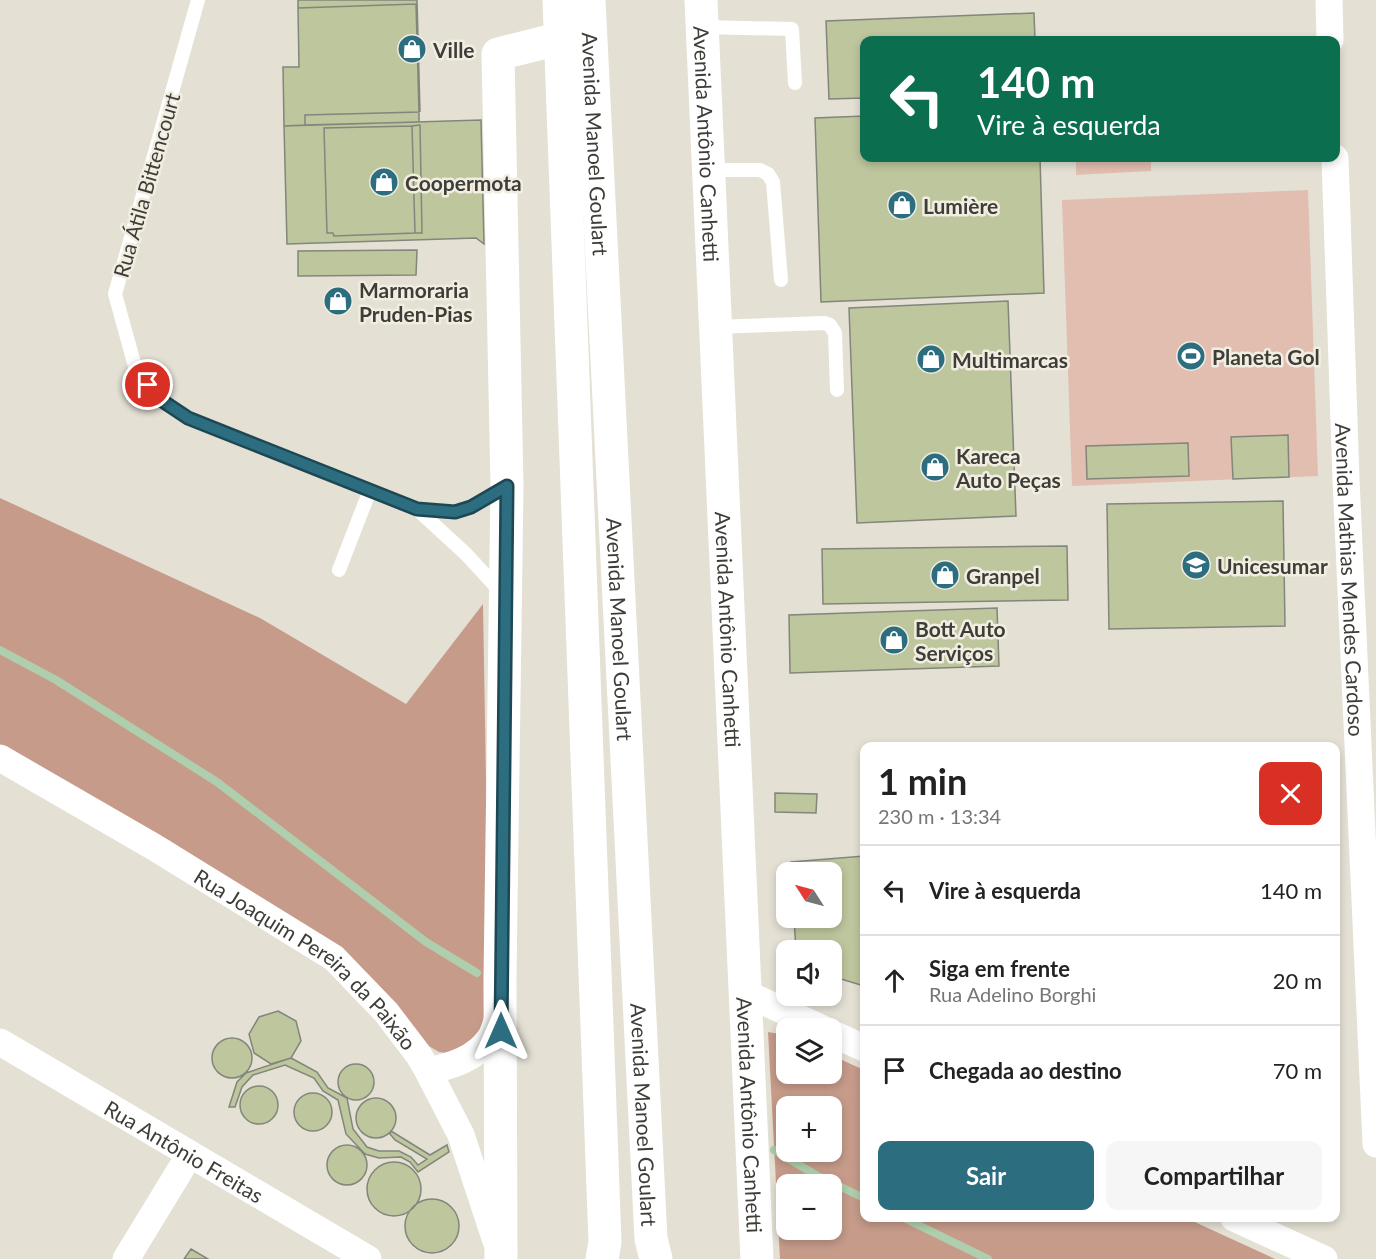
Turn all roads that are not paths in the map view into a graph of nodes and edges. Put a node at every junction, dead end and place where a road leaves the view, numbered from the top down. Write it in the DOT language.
graph roads {
  1 [pos="198,0"];
  2 [pos="1329,0"];
  3 [pos="562,1"];
  4 [pos="701,14"];
  5 [pos="1330,36"];
  6 [pos="562,38"];
  7 [pos="795,83"];
  8 [pos="1335,162"];
  9 [pos="710,170"];
  10 [pos="780,280"];
  11 [pos="715,327"];
  12 [pos="837,390"];
  13 [pos="507,486"];
  14 [pos="370,490"];
  15 [pos="417,509"];
  16 [pos="339,570"];
  17 [pos="507,598"];
  18 [pos="0,758"];
  19 [pos="745,993"];
  20 [pos="501,1009"];
  21 [pos="799,1018"];
  22 [pos="842,1038"];
  23 [pos="0,1042"];
  24 [pos="860,1046"];
  25 [pos="428,1071"];
  26 [pos="1376,1144"];
  27 [pos="190,1154"];
  28 [pos="1243,1222"];
  29 [pos="501,1256"];
  30 [pos="126,1259"];
  31 [pos="368,1259"];
  32 [pos="602,1259"];
  33 [pos="656,1259"];
  34 [pos="757,1259"];
  35 [pos="1324,1259"];
  1 -- 14 [label="lane, Rua Átila Bittencourt"];
  2 -- 5 [label="street"];
  3 -- 6 [label="street, Avenida Manoel Goulart"];
  3 -- 33 [label="street, Avenida Manoel Goulart"];
  4 -- 7 [label="lane"];
  4 -- 9 [label="street, Avenida Antônio Canhetti"];
  6 -- 13 [label="street, Rua Joaquim Pereira da Paixão"];
  6 -- 32 [label="street, Avenida Manoel Goulart"];
  8 -- 26 [label="street, Avenida Mathias Mendes Cardoso"];
  9 -- 10 [label="lane"];
  9 -- 11 [label="street, Avenida Antônio Canhetti"];
  11 -- 12 [label="lane"];
  11 -- 19 [label="street, Avenida Antônio Canhetti"];
  13 -- 15 [label="lane"];
  13 -- 17 [label="street, Rua Joaquim Pereira da Paixão"];
  14 -- 15 [label="lane"];
  14 -- 16 [label="lane"];
  15 -- 17 [label="lane"];
  17 -- 20 [label="street, Rua Joaquim Pereira da Paixão"];
  18 -- 25 [label="street, Rua Joaquim Pereira da Paixão"];
  19 -- 21 [label="street"];
  19 -- 34 [label="street, Avenida Antônio Canhetti"];
  20 -- 25 [label="street"];
  20 -- 29 [label="street, Rua Joaquim Pereira da Paixão"];
  22 -- 24 [label="street"];
  23 -- 27 [label="street, Rua Antônio Freitas"];
  25 -- 29 [label="street, Rua Joaquim Pereira da Paixão"];
  27 -- 30 [label="street"];
  27 -- 31 [label="street, Rua Antônio Freitas"];
  28 -- 35 [label="street"];
}
